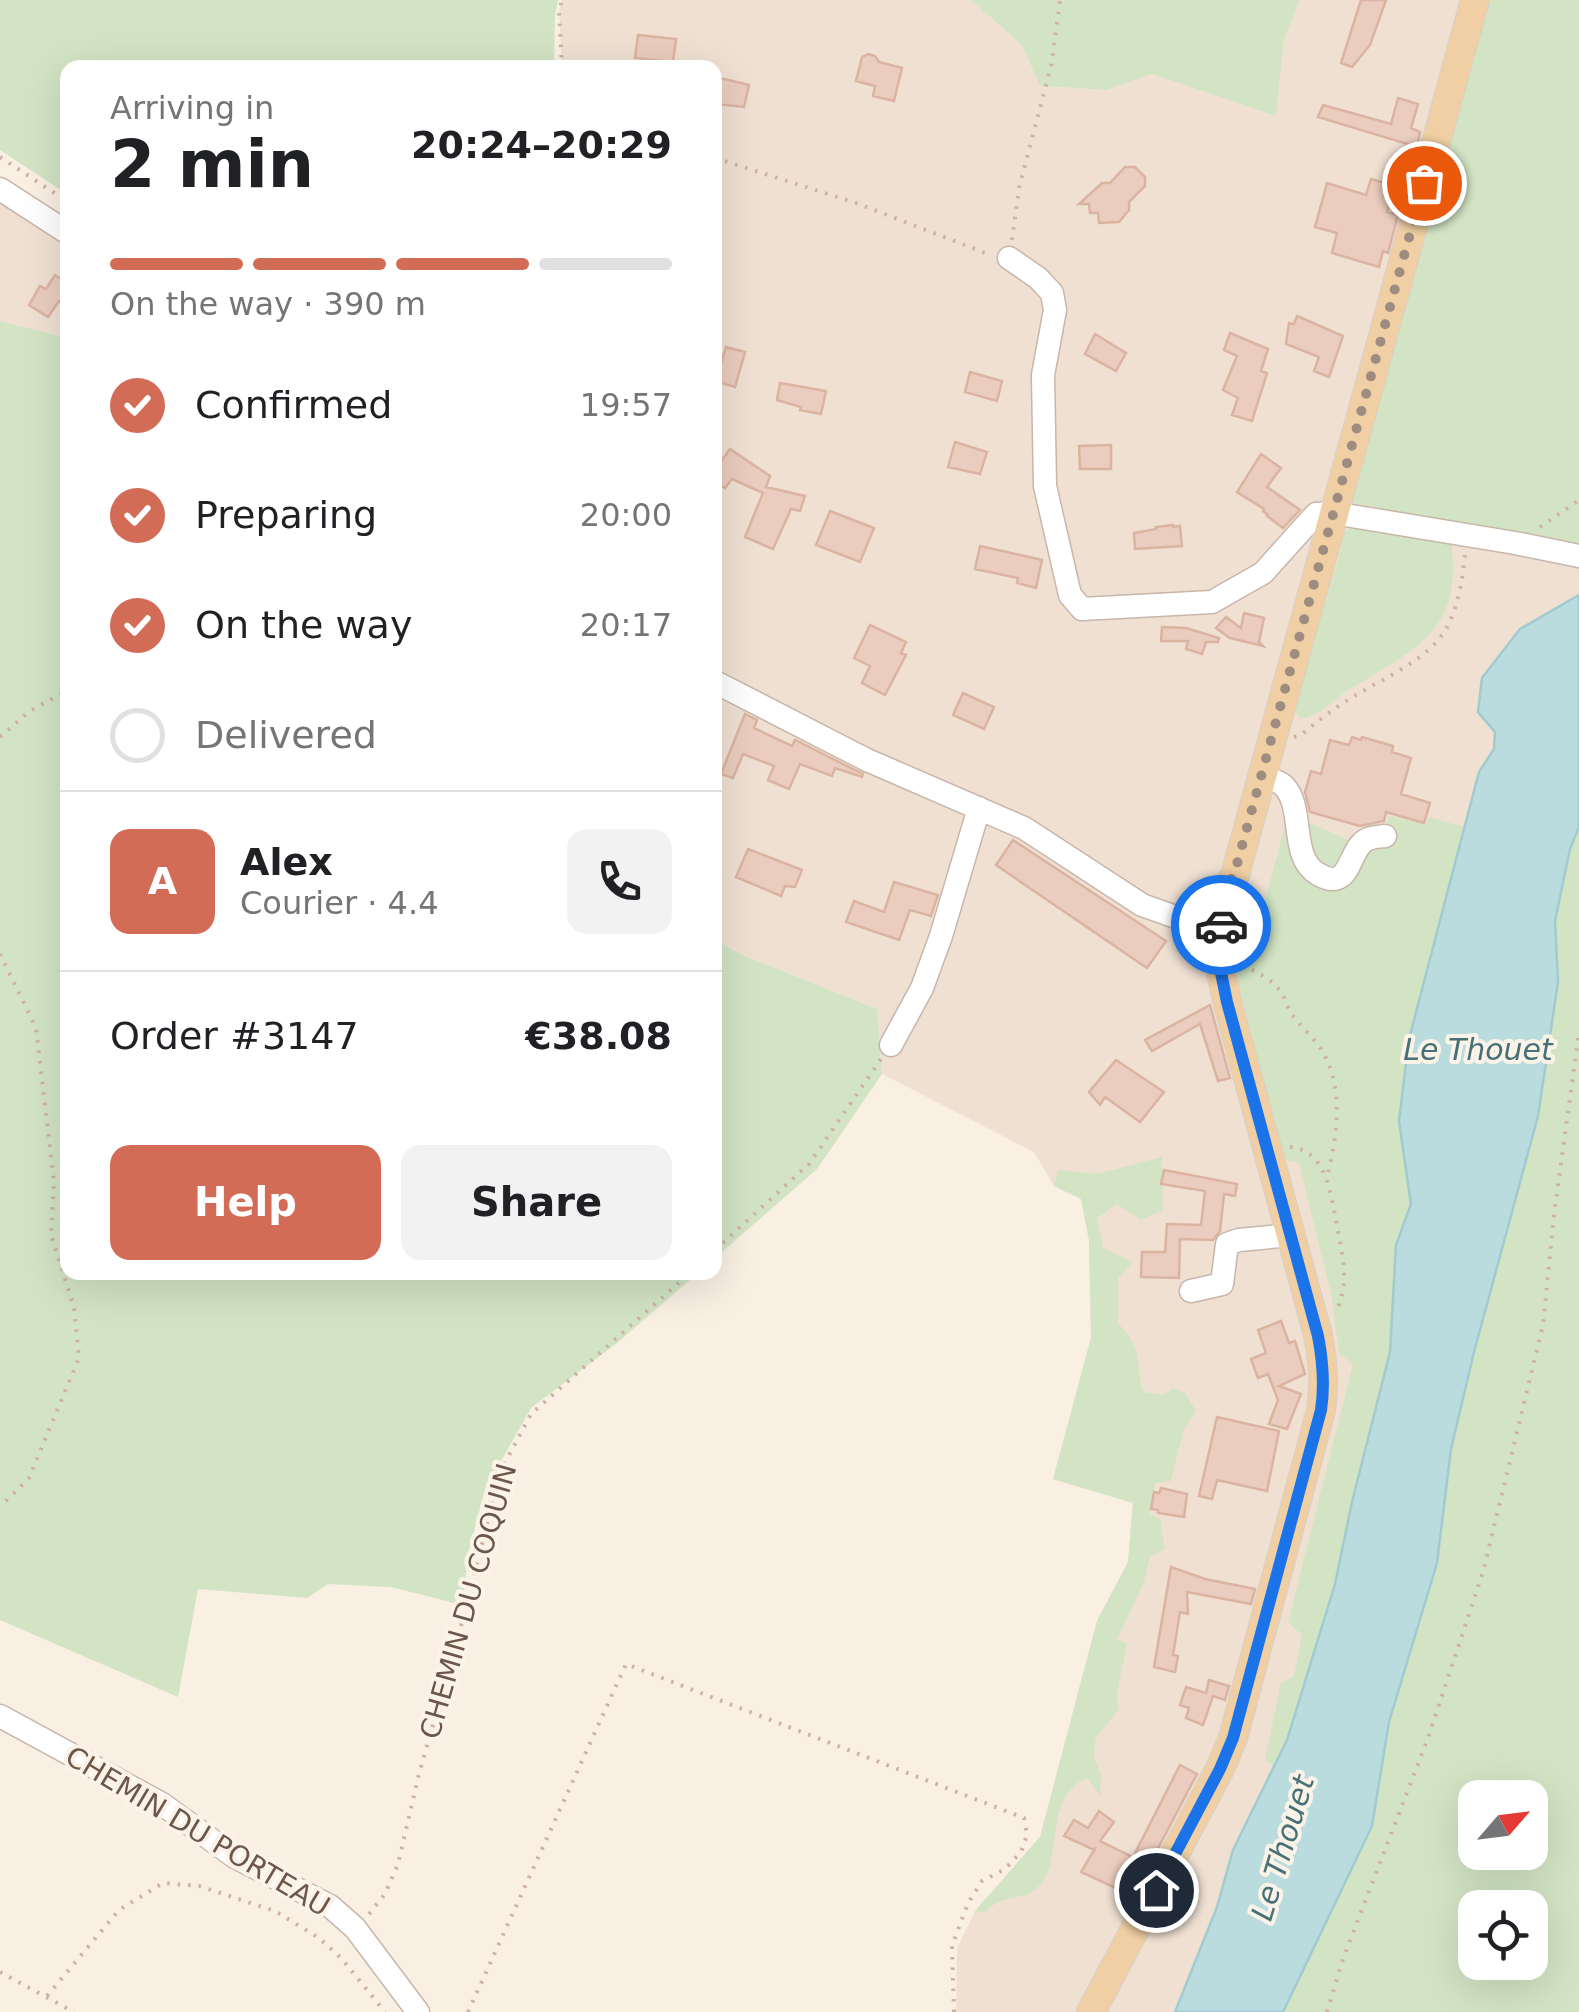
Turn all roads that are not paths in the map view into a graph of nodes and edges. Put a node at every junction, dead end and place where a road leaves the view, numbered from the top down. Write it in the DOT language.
graph roads {
  1 [pos="1476,0"];
  2 [pos="0,189"];
  3 [pos="60,227"];
  4 [pos="1010,258"];
  5 [pos="1332,513"];
  6 [pos="1579,556"];
  7 [pos="722,686"];
  8 [pos="1262,777"];
  9 [pos="978,808"];
  10 [pos="1385,836"];
  11 [pos="1213,906"];
  12 [pos="1186,921"];
  13 [pos="1209,938"];
  14 [pos="891,1044"];
  15 [pos="1291,1235"];
  16 [pos="1191,1292"];
  17 [pos="0,1716"];
  18 [pos="418,2012"];
  19 [pos="1092,2012"];
  1 -- 5 [label="main road"];
  2 -- 3 [label="street"];
  4 -- 5 [label="street"];
  5 -- 6 [label="street"];
  5 -- 8 [label="main road"];
  7 -- 9 [label="street"];
  8 -- 10 [label="street"];
  8 -- 11 [label="main road"];
  9 -- 12 [label="street"];
  9 -- 14 [label="street"];
  11 -- 12 [label="main road"];
  11 -- 13 [label="main road"];
  12 -- 13 [label="main road"];
  13 -- 15 [label="main road"];
  15 -- 16 [label="street"];
  15 -- 19 [label="main road"];
  17 -- 18 [label="street, CHEMIN DU PORTEAU"];
}
